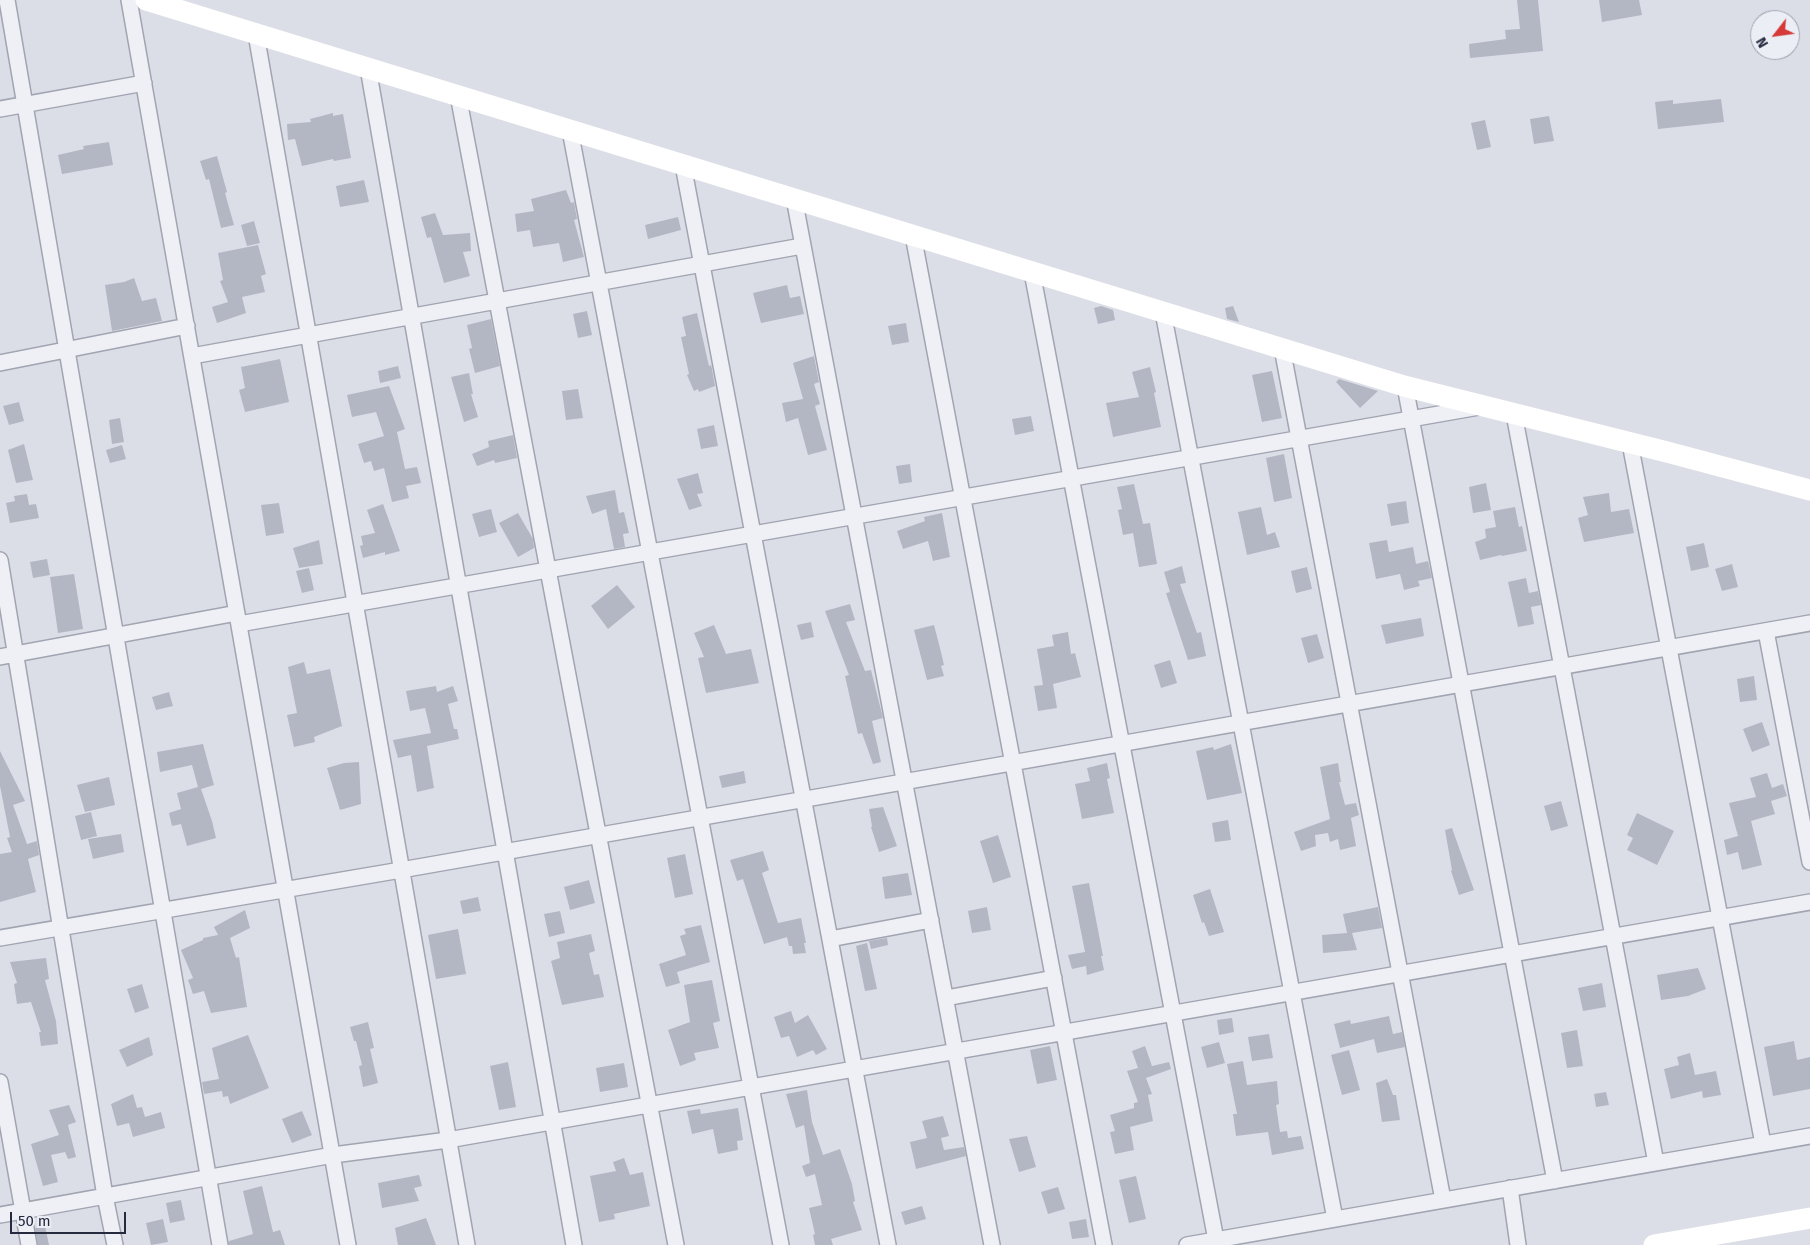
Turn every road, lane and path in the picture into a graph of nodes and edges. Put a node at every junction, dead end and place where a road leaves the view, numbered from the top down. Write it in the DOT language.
graph roads {
  1 [pos="7,0"];
  2 [pos="129,0"];
  3 [pos="146,0"];
  4 [pos="256,34"];
  5 [pos="368,68"];
  6 [pos="144,83"];
  7 [pos="458,95"];
  8 [pos="25,104"];
  9 [pos="0,108"];
  10 [pos="570,130"];
  11 [pos="683,165"];
  12 [pos="794,198"];
  13 [pos="912,235"];
  14 [pos="802,246"];
  15 [pos="702,264"];
  16 [pos="1032,272"];
  17 [pos="598,282"];
  18 [pos="497,301"];
  19 [pos="1163,312"];
  20 [pos="411,316"];
  21 [pos="187,326"];
  22 [pos="308,335"];
  23 [pos="1282,348"];
  24 [pos="67,349"];
  25 [pos="192,356"];
  26 [pos="0,363"];
  27 [pos="1405,386"];
  28 [pos="1484,406"];
  29 [pos="1514,414"];
  30 [pos="1411,419"];
  31 [pos="1299,438"];
  32 [pos="1630,443"];
  33 [pos="1190,458"];
  34 [pos="1072,478"];
  35 [pos="1810,490"];
  36 [pos="963,497"];
  37 [pos="854,516"];
  38 [pos="753,534"];
  39 [pos="650,552"];
  40 [pos="0,560"];
  41 [pos="548,570"];
  42 [pos="458,586"];
  43 [pos="355,604"];
  44 [pos="238,618"];
  45 [pos="1810,623"];
  46 [pos="1766,631"];
  47 [pos="116,635"];
  48 [pos="1669,648"];
  49 [pos="16,654"];
  50 [pos="0,657"];
  51 [pos="1562,666"];
  52 [pos="1462,684"];
  53 [pos="1349,704"];
  54 [pos="1241,723"];
  55 [pos="1122,744"];
  56 [pos="1013,763"];
  57 [pos="904,782"];
  58 [pos="804,799"];
  59 [pos="700,818"];
  60 [pos="598,835"];
  61 [pos="505,852"];
  62 [pos="1810,862"];
  63 [pos="401,870"];
  64 [pos="286,888"];
  65 [pos="1810,902"];
  66 [pos="163,910"];
  67 [pos="1720,918"];
  68 [pos="931,920"];
  69 [pos="61,928"];
  70 [pos="1614,936"];
  71 [pos="0,938"];
  72 [pos="830,939"];
  73 [pos="1513,954"];
  74 [pos="1401,974"];
  75 [pos="1054,978"];
  76 [pos="1292,992"];
  77 [pos="946,998"];
  78 [pos="1173,1014"];
  79 [pos="1064,1032"];
  80 [pos="956,1051"];
  81 [pos="855,1069"];
  82 [pos="0,1082"];
  83 [pos="752,1087"];
  84 [pos="650,1105"];
  85 [pos="552,1122"];
  86 [pos="1810,1136"];
  87 [pos="448,1140"];
  88 [pos="1763,1144"];
  89 [pos="333,1155"];
  90 [pos="1656,1163"];
  91 [pos="209,1177"];
  92 [pos="1556,1181"];
  93 [pos="1510,1188"];
  94 [pos="105,1196"];
  95 [pos="1443,1200"];
  96 [pos="23,1211"];
  97 [pos="0,1215"];
  98 [pos="1810,1218"];
  99 [pos="1335,1219"];
  100 [pos="1216,1240"];
  101 [pos="29,1245"];
  102 [pos="115,1245"];
  103 [pos="220,1245"];
  104 [pos="348,1245"];
  105 [pos="467,1245"];
  106 [pos="574,1245"];
  107 [pos="676,1245"];
  108 [pos="781,1245"];
  109 [pos="888,1245"];
  110 [pos="992,1245"];
  111 [pos="1104,1245"];
  112 [pos="1187,1245"];
  113 [pos="1518,1245"];
  114 [pos="1654,1245"];
  1 -- 8 [label="street"];
  2 -- 6 [label="street"];
  3 -- 4 [label="street"];
  4 -- 5 [label="street"];
  4 -- 22 [label="street"];
  5 -- 7 [label="street"];
  5 -- 20 [label="street"];
  6 -- 8 [label="street"];
  6 -- 21 [label="street"];
  7 -- 10 [label="street"];
  7 -- 18 [label="street"];
  8 -- 9 [label="street"];
  8 -- 24 [label="street"];
  10 -- 11 [label="street"];
  10 -- 17 [label="street"];
  11 -- 12 [label="street"];
  11 -- 15 [label="street"];
  12 -- 13 [label="street"];
  12 -- 14 [label="street"];
  13 -- 16 [label="street"];
  13 -- 36 [label="street"];
  14 -- 15 [label="street"];
  14 -- 37 [label="street"];
  15 -- 17 [label="street"];
  15 -- 38 [label="street"];
  16 -- 19 [label="street"];
  16 -- 34 [label="street"];
  17 -- 18 [label="street"];
  17 -- 39 [label="street"];
  18 -- 20 [label="street"];
  18 -- 41 [label="street"];
  19 -- 23 [label="street"];
  19 -- 33 [label="street"];
  20 -- 22 [label="street"];
  20 -- 42 [label="street"];
  21 -- 24 [label="street"];
  21 -- 25 [label="street"];
  22 -- 25 [label="street"];
  22 -- 43 [label="street"];
  23 -- 27 [label="street"];
  23 -- 31 [label="street"];
  24 -- 26 [label="street"];
  24 -- 47 [label="street"];
  25 -- 44 [label="street"];
  27 -- 28 [label="street"];
  27 -- 30 [label="street"];
  28 -- 29 [label="street"];
  28 -- 30 [label="street"];
  29 -- 32 [label="street"];
  29 -- 51 [label="street"];
  30 -- 31 [label="street"];
  30 -- 52 [label="street"];
  31 -- 33 [label="street"];
  31 -- 53 [label="street"];
  32 -- 35 [label="street"];
  32 -- 48 [label="street"];
  33 -- 34 [label="street"];
  33 -- 54 [label="street"];
  34 -- 36 [label="street"];
  34 -- 55 [label="street"];
  36 -- 37 [label="street"];
  36 -- 56 [label="street"];
  37 -- 38 [label="street"];
  37 -- 57 [label="street"];
  38 -- 39 [label="street"];
  38 -- 58 [label="street"];
  39 -- 41 [label="street"];
  39 -- 59 [label="street"];
  40 -- 49 [label="street"];
  41 -- 42 [label="street"];
  41 -- 60 [label="street"];
  42 -- 43 [label="street"];
  42 -- 61 [label="street"];
  43 -- 44 [label="street"];
  43 -- 63 [label="street"];
  44 -- 47 [label="street"];
  44 -- 64 [label="street"];
  45 -- 46 [label="street"];
  46 -- 48 [label="street"];
  46 -- 62 [label="street"];
  47 -- 49 [label="street"];
  47 -- 66 [label="street"];
  48 -- 51 [label="street"];
  48 -- 67 [label="street"];
  49 -- 50 [label="street"];
  49 -- 69 [label="street"];
  51 -- 52 [label="street"];
  51 -- 70 [label="street"];
  52 -- 53 [label="street"];
  52 -- 73 [label="street"];
  53 -- 54 [label="street"];
  53 -- 74 [label="street"];
  54 -- 55 [label="street"];
  54 -- 76 [label="street"];
  55 -- 56 [label="street"];
  55 -- 78 [label="street"];
  56 -- 57 [label="street"];
  56 -- 75 [label="street"];
  57 -- 58 [label="street"];
  57 -- 68 [label="street"];
  58 -- 59 [label="street"];
  58 -- 72 [label="street"];
  59 -- 60 [label="street"];
  59 -- 83 [label="street"];
  60 -- 61 [label="street"];
  60 -- 84 [label="street"];
  61 -- 63 [label="street"];
  61 -- 85 [label="street"];
  63 -- 64 [label="street"];
  63 -- 87 [label="street"];
  64 -- 66 [label="street"];
  64 -- 89 [label="street"];
  65 -- 67 [label="street"];
  66 -- 69 [label="street"];
  66 -- 91 [label="street"];
  67 -- 70 [label="street"];
  67 -- 88 [label="street"];
  68 -- 72 [label="street"];
  68 -- 77 [label="street"];
  69 -- 71 [label="street"];
  69 -- 94 [label="street"];
  70 -- 73 [label="street"];
  70 -- 90 [label="street"];
  72 -- 81 [label="street"];
  73 -- 74 [label="street"];
  73 -- 92 [label="street"];
  74 -- 76 [label="street"];
  74 -- 95 [label="street"];
  75 -- 77 [label="street"];
  75 -- 79 [label="street"];
  76 -- 78 [label="street"];
  76 -- 99 [label="street"];
  77 -- 80 [label="street"];
  78 -- 79 [label="street"];
  78 -- 100 [label="street"];
  79 -- 80 [label="street"];
  79 -- 111 [label="street"];
  80 -- 81 [label="street"];
  80 -- 110 [label="street"];
  81 -- 83 [label="street"];
  81 -- 109 [label="street"];
  82 -- 96 [label="street"];
  83 -- 84 [label="street"];
  83 -- 108 [label="street"];
  84 -- 85 [label="street"];
  84 -- 107 [label="street"];
  85 -- 87 [label="street"];
  85 -- 106 [label="street"];
  86 -- 88 [label="street"];
  87 -- 89 [label="street"];
  87 -- 105 [label="street"];
  88 -- 90 [label="street"];
  89 -- 91 [label="street"];
  89 -- 104 [label="street"];
  90 -- 92 [label="street"];
  91 -- 94 [label="street"];
  91 -- 103 [label="street"];
  92 -- 93 [label="street"];
  93 -- 95 [label="street"];
  93 -- 113 [label="street"];
  94 -- 96 [label="street"];
  94 -- 102 [label="street"];
  95 -- 99 [label="street"];
  96 -- 97 [label="street"];
  96 -- 101 [label="street"];
  98 -- 114 [label="street"];
  99 -- 100 [label="street"];
  100 -- 112 [label="street"];
}
